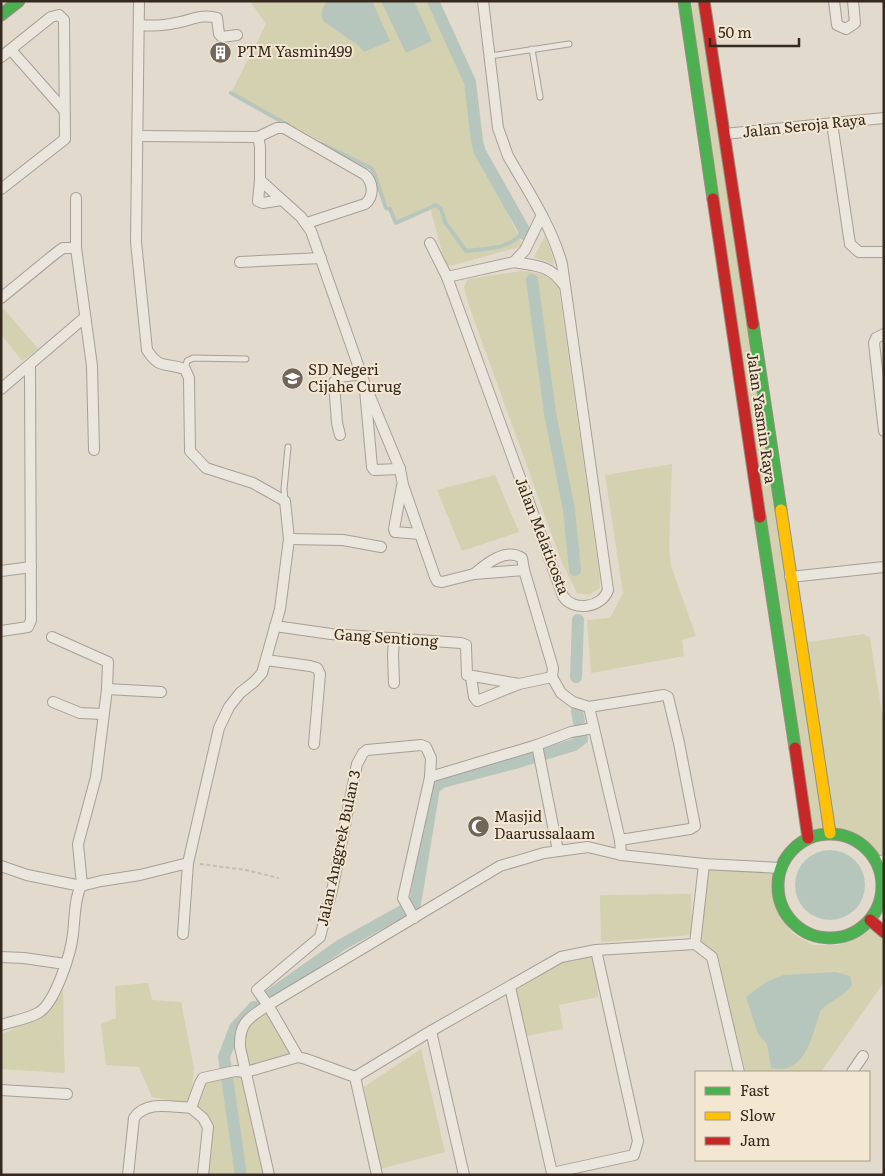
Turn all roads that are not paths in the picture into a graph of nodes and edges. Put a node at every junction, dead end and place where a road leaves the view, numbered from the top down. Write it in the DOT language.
graph roads {
  1 [pos="19,1"];
  2 [pos="139,1"];
  3 [pos="483,1"];
  4 [pos="684,1"];
  5 [pos="704,1"];
  6 [pos="834,1"];
  7 [pos="853,1"];
  8 [pos="1,15"];
  9 [pos="139,25"];
  10 [pos="237,35"];
  11 [pos="569,44"];
  12 [pos="532,49"];
  13 [pos="10,50"];
  14 [pos="489,56"];
  15 [pos="1,57"];
  16 [pos="540,97"];
  17 [pos="718,97"];
  18 [pos="698,100"];
  19 [pos="64,110"];
  20 [pos="884,118"];
  21 [pos="832,123"];
  22 [pos="724,134"];
  23 [pos="138,136"];
  24 [pos="704,136"];
  25 [pos="258,137"];
  26 [pos="260,180"];
  27 [pos="1,189"];
  28 [pos="76,198"];
  29 [pos="281,200"];
  30 [pos="542,215"];
  31 [pos="307,223"];
  32 [pos="430,243"];
  33 [pos="76,248"];
  34 [pos="884,252"];
  35 [pos="320,258"];
  36 [pos="240,262"];
  37 [pos="514,262"];
  38 [pos="447,277"];
  39 [pos="565,286"];
  40 [pos="1,298"];
  41 [pos="84,318"];
  42 [pos="884,334"];
  43 [pos="246,359"];
  44 [pos="30,365"];
  45 [pos="184,369"];
  46 [pos="363,378"];
  47 [pos="1,389"];
  48 [pos="884,431"];
  49 [pos="340,435"];
  50 [pos="288,447"];
  51 [pos="94,450"];
  52 [pos="400,469"];
  53 [pos="402,485"];
  54 [pos="285,500"];
  55 [pos="420,534"];
  56 [pos="289,539"];
  57 [pos="381,547"];
  58 [pos="31,567"];
  59 [pos="884,567"];
  60 [pos="524,570"];
  61 [pos="1,571"];
  62 [pos="474,574"];
  63 [pos="790,577"];
  64 [pos="275,626"];
  65 [pos="1,631"];
  66 [pos="52,637"];
  67 [pos="394,638"];
  68 [pos="266,660"];
  69 [pos="469,676"];
  70 [pos="552,677"];
  71 [pos="394,683"];
  72 [pos="519,684"];
  73 [pos="107,689"];
  74 [pos="161,692"];
  75 [pos="53,702"];
  76 [pos="589,707"];
  77 [pos="103,714"];
  78 [pos="591,728"];
  79 [pos="314,744"];
  80 [pos="539,752"];
  81 [pos="430,777"];
  82 [pos="830,833"];
  83 [pos="808,838"];
  84 [pos="620,840"];
  85 [pos="558,850"];
  86 [pos="621,855"];
  87 [pos="881,861"];
  88 [pos="188,863"];
  89 [pos="704,864"];
  90 [pos="1,866"];
  91 [pos="781,868"];
  92 [pos="82,885"];
  93 [pos="881,910"];
  94 [pos="411,912"];
  95 [pos="870,920"];
  96 [pos="884,932"];
  97 [pos="183,934"];
  98 [pos="695,944"];
  99 [pos="596,950"];
  100 [pos="1,958"];
  101 [pos="64,964"];
  102 [pos="510,986"];
  103 [pos="268,1005"];
  104 [pos="1,1025"];
  105 [pos="431,1031"];
  106 [pos="298,1056"];
  107 [pos="863,1056"];
  108 [pos="739,1071"];
  109 [pos="853,1071"];
  110 [pos="246,1072"];
  111 [pos="355,1077"];
  112 [pos="1,1090"];
  113 [pos="67,1094"];
  114 [pos="191,1108"];
  115 [pos="128,1175"];
  116 [pos="203,1175"];
  117 [pos="269,1175"];
  118 [pos="377,1175"];
  119 [pos="464,1175"];
  1 -- 8 [label="main road"];
  2 -- 9 [label="street"];
  3 -- 14 [label="street, Jalan Melaticosta"];
  4 -- 18 [label="main road, Jalan Yasmin Raya"];
  5 -- 17 [label="main road, Jalan Yasmin Raya"];
  6 -- 7 [label="street"];
  9 -- 10 [label="street"];
  9 -- 23 [label="street"];
  11 -- 12 [label="lane"];
  12 -- 14 [label="lane"];
  12 -- 16 [label="lane"];
  13 -- 15 [label="street"];
  13 -- 19 [label="street"];
  13 -- 19 [label="street"];
  14 -- 30 [label="street, Jalan Melaticosta"];
  17 -- 18 [label="main road"];
  17 -- 22 [label="main road, Jalan Yasmin Raya"];
  18 -- 24 [label="main road, Jalan Yasmin Raya"];
  19 -- 27 [label="street"];
  20 -- 21 [label="street, Jalan Seroja Raya"];
  21 -- 22 [label="street, Jalan Seroja Raya"];
  21 -- 34 [label="street"];
  22 -- 24 [label="main road"];
  22 -- 63 [label="main road, Jalan Yasmin Raya"];
  23 -- 25 [label="street"];
  23 -- 45 [label="street"];
  24 -- 83 [label="main road, Jalan Yasmin Raya"];
  25 -- 26 [label="street"];
  25 -- 31 [label="street"];
  26 -- 29 [label="street"];
  26 -- 29 [label="street"];
  28 -- 33 [label="street"];
  29 -- 31 [label="street"];
  30 -- 37 [label="street"];
  30 -- 39 [label="street, Jalan Melaticosta"];
  31 -- 35 [label="street"];
  32 -- 38 [label="street, Jalan Melaticosta"];
  33 -- 40 [label="street"];
  33 -- 41 [label="street"];
  35 -- 36 [label="street"];
  35 -- 46 [label="street"];
  37 -- 38 [label="street"];
  37 -- 39 [label="street"];
  38 -- 39 [label="street, Jalan Melaticosta"];
  41 -- 44 [label="street"];
  41 -- 51 [label="street"];
  42 -- 48 [label="street"];
  43 -- 45 [label="lane"];
  44 -- 47 [label="street"];
  44 -- 58 [label="street"];
  45 -- 54 [label="street"];
  46 -- 49 [label="street"];
  46 -- 52 [label="street"];
  46 -- 52 [label="street"];
  50 -- 54 [label="lane"];
  52 -- 53 [label="street"];
  53 -- 55 [label="street"];
  53 -- 55 [label="street"];
  54 -- 56 [label="street"];
  55 -- 62 [label="street"];
  56 -- 57 [label="street"];
  56 -- 64 [label="street"];
  58 -- 61 [label="street"];
  58 -- 65 [label="street"];
  59 -- 63 [label="street"];
  60 -- 62 [label="street"];
  60 -- 62 [label="street"];
  60 -- 70 [label="street"];
  63 -- 82 [label="main road, Jalan Yasmin Raya"];
  64 -- 67 [label="street, Gang Sentiong"];
  64 -- 68 [label="street"];
  66 -- 73 [label="street"];
  67 -- 69 [label="street, Gang Sentiong"];
  67 -- 71 [label="street"];
  68 -- 79 [label="street"];
  68 -- 88 [label="street"];
  69 -- 72 [label="street"];
  69 -- 72 [label="street"];
  70 -- 72 [label="street"];
  70 -- 76 [label="street"];
  73 -- 74 [label="street"];
  73 -- 77 [label="street"];
  75 -- 77 [label="street"];
  76 -- 78 [label="street"];
  76 -- 84 [label="street"];
  77 -- 92 [label="street"];
  78 -- 80 [label="street"];
  78 -- 84 [label="street"];
  80 -- 81 [label="street"];
  80 -- 85 [label="street"];
  81 -- 94 [label="street, Jalan Anggrek Bulan 3"];
  81 -- 103 [label="street, Jalan Anggrek Bulan 3"];
  82 -- 83 [label="main road"];
  82 -- 87 [label="main road"];
  83 -- 91 [label="main road"];
  84 -- 86 [label="street"];
  85 -- 86 [label="street"];
  85 -- 94 [label="street"];
  86 -- 89 [label="street"];
  87 -- 93 [label="main road"];
  88 -- 92 [label="street"];
  88 -- 97 [label="street"];
  89 -- 91 [label="street"];
  89 -- 98 [label="street"];
  90 -- 92 [label="street"];
  91 -- 95 [label="main road"];
  92 -- 101 [label="street"];
  93 -- 95 [label="main road"];
  94 -- 103 [label="street"];
  95 -- 96 [label="main road"];
  98 -- 99 [label="street"];
  98 -- 108 [label="street"];
  99 -- 102 [label="street"];
  99 -- 102 [label="street"];
  100 -- 101 [label="street"];
  101 -- 104 [label="street"];
  102 -- 105 [label="street"];
  103 -- 106 [label="street, Jalan Anggrek Bulan 3"];
  103 -- 110 [label="street"];
  105 -- 111 [label="street"];
  105 -- 119 [label="street"];
  106 -- 110 [label="street"];
  106 -- 111 [label="street"];
  107 -- 109 [label="street"];
  110 -- 114 [label="street"];
  110 -- 117 [label="street"];
  111 -- 118 [label="street"];
  112 -- 113 [label="street"];
  114 -- 115 [label="street"];
  114 -- 116 [label="street"];
}
